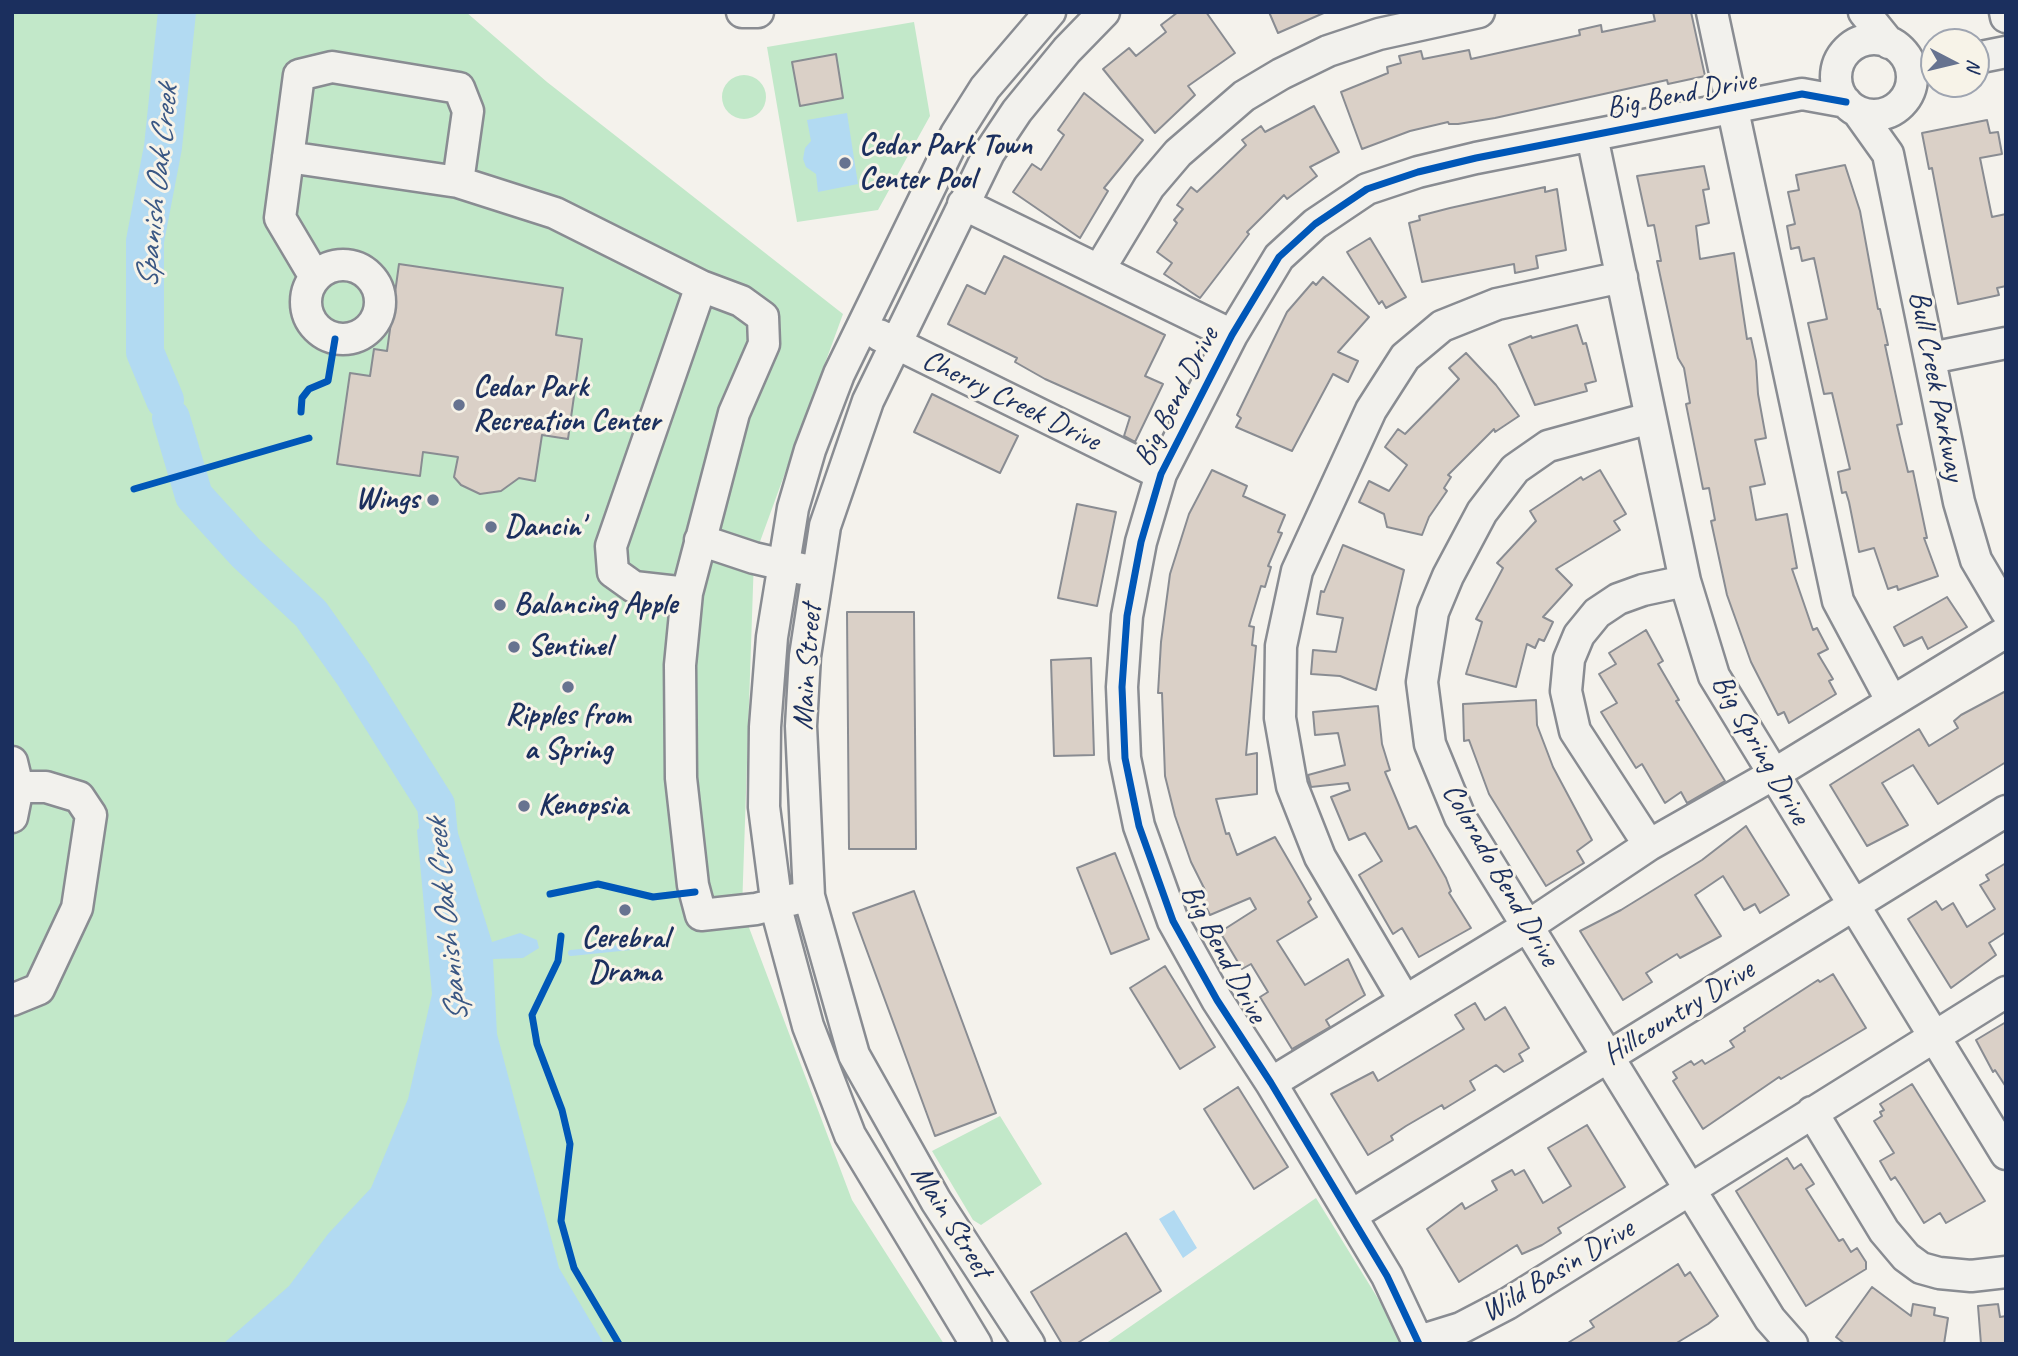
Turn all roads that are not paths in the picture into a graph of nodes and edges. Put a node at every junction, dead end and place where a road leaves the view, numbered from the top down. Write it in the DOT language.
graph roads {
  1 [pos="742,12"];
  2 [pos="758,12"];
  3 [pos="1104,12"];
  4 [pos="1479,12"];
  5 [pos="1713,12"];
  6 [pos="1856,12"];
  7 [pos="1864,12"];
  8 [pos="1038,16"];
  9 [pos="1896,47"];
  10 [pos="1067,50"];
  11 [pos="1920,55"];
  12 [pos="1844,57"];
  13 [pos="1920,86"];
  14 [pos="1801,94"];
  15 [pos="1906,98"];
  16 [pos="1852,107"];
  17 [pos="1733,108"];
  18 [pos="1592,136"];
  19 [pos="1888,154"];
  20 [pos="288,157"];
  21 [pos="458,182"];
  22 [pos="963,204"];
  23 [pos="1099,270"];
  24 [pos="1622,276"];
  25 [pos="315,277"];
  26 [pos="701,286"];
  27 [pos="862,326"];
  28 [pos="1232,335"];
  29 [pos="894,343"];
  30 [pos="2006,343"];
  31 [pos="1931,358"];
  32 [pos="1650,418"];
  33 [pos="1161,474"];
  34 [pos="700,540"];
  35 [pos="782,564"];
  36 [pos="816,573"];
  37 [pos="1685,581"];
  38 [pos="687,593"];
  39 [pos="2006,611"];
  40 [pos="2006,632"];
  41 [pos="1891,700"];
  42 [pos="1774,774"];
  43 [pos="15,775"];
  44 [pos="2006,811"];
  45 [pos="12,817"];
  46 [pos="1649,845"];
  47 [pos="809,896"];
  48 [pos="776,903"];
  49 [pos="1852,906"];
  50 [pos="1528,926"];
  51 [pos="2006,992"];
  52 [pos="12,1000"];
  53 [pos="1405,1001"];
  54 [pos="1934,1038"];
  55 [pos="1608,1058"];
  56 [pos="1271,1083"];
  57 [pos="1812,1112"];
  58 [pos="2006,1154"];
  59 [pos="1692,1189"];
  60 [pos="1352,1215"];
  61 [pos="2006,1272"];
  62 [pos="981,1273"];
  63 [pos="944,1293"];
  64 [pos="1419,1343"];
  65 [pos="976,1344"];
  66 [pos="1029,1344"];
  67 [pos="1792,1344"];
  1 -- 2 [label="street"];
  3 -- 10 [label="street, Main Street"];
  4 -- 23 [label="street"];
  5 -- 17 [label="street"];
  6 -- 12 [label="street"];
  7 -- 9 [label="street"];
  8 -- 10 [label="street"];
  8 -- 27 [label="street, Main Street"];
  9 -- 11 [label="street"];
  9 -- 12 [label="street"];
  9 -- 15 [label="street"];
  10 -- 22 [label="street, Main Street"];
  12 -- 14 [label="street, Big Bend Drive"];
  12 -- 16 [label="street"];
  13 -- 15 [label="street"];
  14 -- 16 [label="street, Big Bend Drive"];
  14 -- 17 [label="street, Big Bend Drive"];
  15 -- 16 [label="street"];
  15 -- 19 [label="street, Bull Creek Parkway"];
  16 -- 19 [label="street, Bull Creek Parkway"];
  17 -- 18 [label="street, Big Bend Drive"];
  17 -- 41 [label="street"];
  18 -- 24 [label="street, Big Spring Drive"];
  18 -- 28 [label="street, Big Bend Drive"];
  19 -- 31 [label="street, Bull Creek Parkway"];
  20 -- 21 [label="street"];
  20 -- 21 [label="street"];
  20 -- 25 [label="street"];
  21 -- 26 [label="street"];
  22 -- 23 [label="street"];
  22 -- 29 [label="street, Main Street"];
  23 -- 28 [label="street"];
  24 -- 32 [label="street, Big Spring Drive"];
  24 -- 53 [label="street"];
  26 -- 34 [label="street"];
  26 -- 38 [label="street"];
  27 -- 29 [label="street, Cherry Creek Drive"];
  27 -- 35 [label="street, Main Street"];
  28 -- 33 [label="street, Big Bend Drive"];
  29 -- 33 [label="street, Cherry Creek Drive"];
  29 -- 36 [label="street, Main Street"];
  30 -- 31 [label="street"];
  31 -- 39 [label="street, Bull Creek Parkway"];
  32 -- 37 [label="street, Big Spring Drive"];
  32 -- 50 [label="street, Colorado Bend Drive"];
  33 -- 56 [label="street, Big Bend Drive"];
  34 -- 35 [label="street"];
  34 -- 38 [label="street"];
  35 -- 36 [label="street"];
  35 -- 48 [label="street, Main Street"];
  36 -- 47 [label="street, Main Street"];
  37 -- 42 [label="street, Big Spring Drive"];
  37 -- 46 [label="street"];
  38 -- 48 [label="street"];
  40 -- 41 [label="street"];
  41 -- 42 [label="street"];
  42 -- 46 [label="street"];
  42 -- 49 [label="street, Big Spring Drive"];
  43 -- 45 [label="street"];
  43 -- 52 [label="street"];
  44 -- 49 [label="street, Hillcountry Drive"];
  46 -- 50 [label="street"];
  47 -- 48 [label="street"];
  47 -- 62 [label="street, Main Street"];
  48 -- 63 [label="street, Main Street"];
  49 -- 54 [label="street, Big Spring Drive"];
  49 -- 55 [label="street, Hillcountry Drive"];
  50 -- 53 [label="street"];
  50 -- 55 [label="street, Colorado Bend Drive"];
  51 -- 54 [label="street, Wild Basin Drive"];
  53 -- 56 [label="street"];
  54 -- 57 [label="street, Wild Basin Drive"];
  54 -- 58 [label="street, Big Spring Drive"];
  55 -- 59 [label="street, Colorado Bend Drive"];
  55 -- 60 [label="street, Hillcountry Drive"];
  56 -- 60 [label="street, Big Bend Drive"];
  57 -- 59 [label="street, Wild Basin Drive"];
  57 -- 61 [label="street"];
  59 -- 64 [label="street, Wild Basin Drive"];
  59 -- 67 [label="street, Colorado Bend Drive"];
  60 -- 64 [label="street, Big Bend Drive"];
  62 -- 63 [label="street"];
  62 -- 66 [label="street, Main Street"];
  63 -- 65 [label="street, Main Street"];
}
